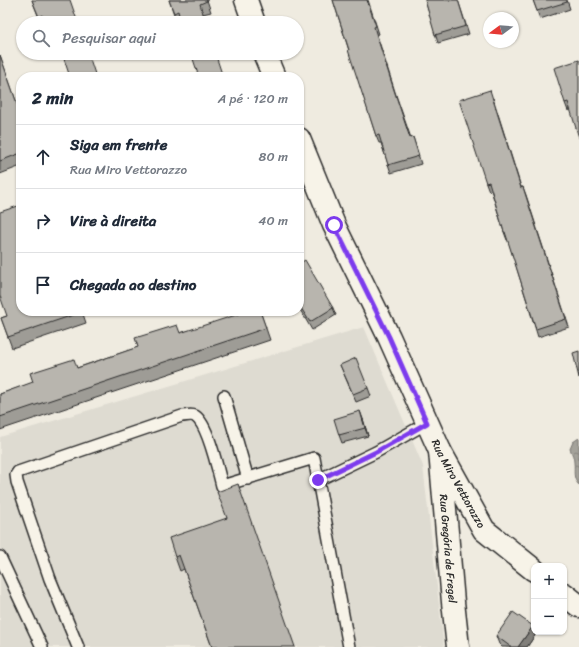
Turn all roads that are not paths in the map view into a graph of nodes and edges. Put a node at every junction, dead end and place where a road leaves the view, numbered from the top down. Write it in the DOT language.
graph roads {
  1 [pos="246,0"];
  2 [pos="252,16"];
  3 [pos="267,60"];
  4 [pos="272,72"];
  5 [pos="304,151"];
  6 [pos="224,396"];
  7 [pos="427,423"];
  8 [pos="440,451"];
  9 [pos="248,479"];
  10 [pos="318,480"];
  11 [pos="0,557"];
  12 [pos="531,568"];
  13 [pos="567,596"];
  14 [pos="579,606"];
  15 [pos="42,647"];
  16 [pos="78,647"];
  17 [pos="349,647"];
  18 [pos="458,647"];
  1 -- 2 [label="street"];
  3 -- 4 [label="street"];
  5 -- 7 [label="street, Rua Miro Vettorazzo"];
  6 -- 9 [label="lane"];
  7 -- 8 [label="street, Rua Miro Vettorazzo"];
  7 -- 10 [label="lane"];
  8 -- 12 [label="street, Rua Miro Vettorazzo"];
  8 -- 18 [label="street, Rua Gregória de Fregel"];
  9 -- 10 [label="lane"];
  9 -- 16 [label="lane"];
  10 -- 17 [label="lane"];
  11 -- 15 [label="lane"];
  13 -- 14 [label="street"];
}
